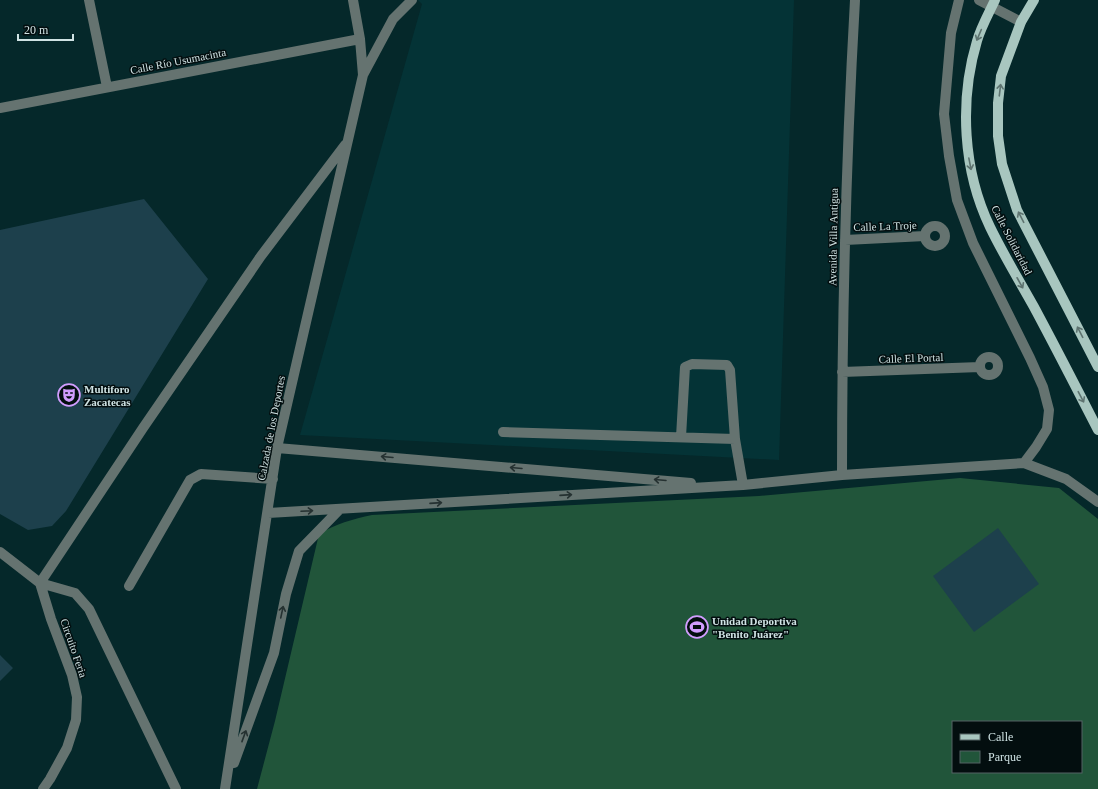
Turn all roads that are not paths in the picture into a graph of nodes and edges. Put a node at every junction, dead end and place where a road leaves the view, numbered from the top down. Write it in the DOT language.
graph roads {
  1 [pos="89,0"];
  2 [pos="353,0"];
  3 [pos="412,0"];
  4 [pos="855,0"];
  5 [pos="959,0"];
  6 [pos="979,0"];
  7 [pos="1034,0"];
  8 [pos="994,3"];
  9 [pos="1021,22"];
  10 [pos="360,39"];
  11 [pos="363,75"];
  12 [pos="107,87"];
  13 [pos="0,108"];
  14 [pos="348,142"];
  15 [pos="925,236"];
  16 [pos="845,240"];
  17 [pos="980,367"];
  18 [pos="1098,367"];
  19 [pos="842,372"];
  20 [pos="1098,430"];
  21 [pos="503,432"];
  22 [pos="681,437"];
  23 [pos="735,439"];
  24 [pos="277,448"];
  25 [pos="1024,463"];
  26 [pos="842,475"];
  27 [pos="273,478"];
  28 [pos="743,485"];
  29 [pos="727,486"];
  30 [pos="1098,502"];
  31 [pos="340,509"];
  32 [pos="268,513"];
  33 [pos="0,552"];
  34 [pos="40,583"];
  35 [pos="129,586"];
  36 [pos="225,787"];
  37 [pos="43,789"];
  38 [pos="176,789"];
  1 -- 12 [label="street"];
  2 -- 10 [label="street"];
  3 -- 11 [label="street"];
  4 -- 16 [label="street, Avenida Villa Antigua"];
  5 -- 25 [label="street"];
  6 -- 8 [label="street"];
  7 -- 9 [label="main road, Calle Solidaridad"];
  8 -- 9 [label="street"];
  8 -- 20 [label="main road, Calle Solidaridad, one-way"];
  18 -- 9 [label="main road, Calle Solidaridad, one-way"];
  10 -- 11 [label="street"];
  10 -- 12 [label="street, Calle Río Usumacinta"];
  11 -- 14 [label="street, Calzada de los Deportes"];
  12 -- 13 [label="street, Calle Río Usumacinta"];
  14 -- 24 [label="street, Calzada de los Deportes"];
  14 -- 34 [label="street"];
  15 -- 16 [label="street, Calle La Troje"];
  16 -- 19 [label="street, Avenida Villa Antigua"];
  17 -- 19 [label="street, Calle El Portal"];
  19 -- 26 [label="street, Avenida Villa Antigua"];
  21 -- 22 [label="street"];
  22 -- 23 [label="street"];
  22 -- 23 [label="street"];
  23 -- 28 [label="street"];
  24 -- 27 [label="street, Calzada de los Deportes"];
  29 -- 24 [label="street, one-way"];
  25 -- 26 [label="street"];
  25 -- 30 [label="street"];
  26 -- 28 [label="street"];
  27 -- 32 [label="street, Calzada de los Deportes"];
  27 -- 35 [label="street"];
  28 -- 29 [label="street"];
  31 -- 29 [label="street, one-way"];
  32 -- 31 [label="street, one-way"];
  36 -- 31 [label="street, one-way"];
  32 -- 36 [label="street, Calzada de los Deportes"];
  33 -- 34 [label="street"];
  34 -- 37 [label="street, Circuito Feria"];
  34 -- 38 [label="street"];
}
